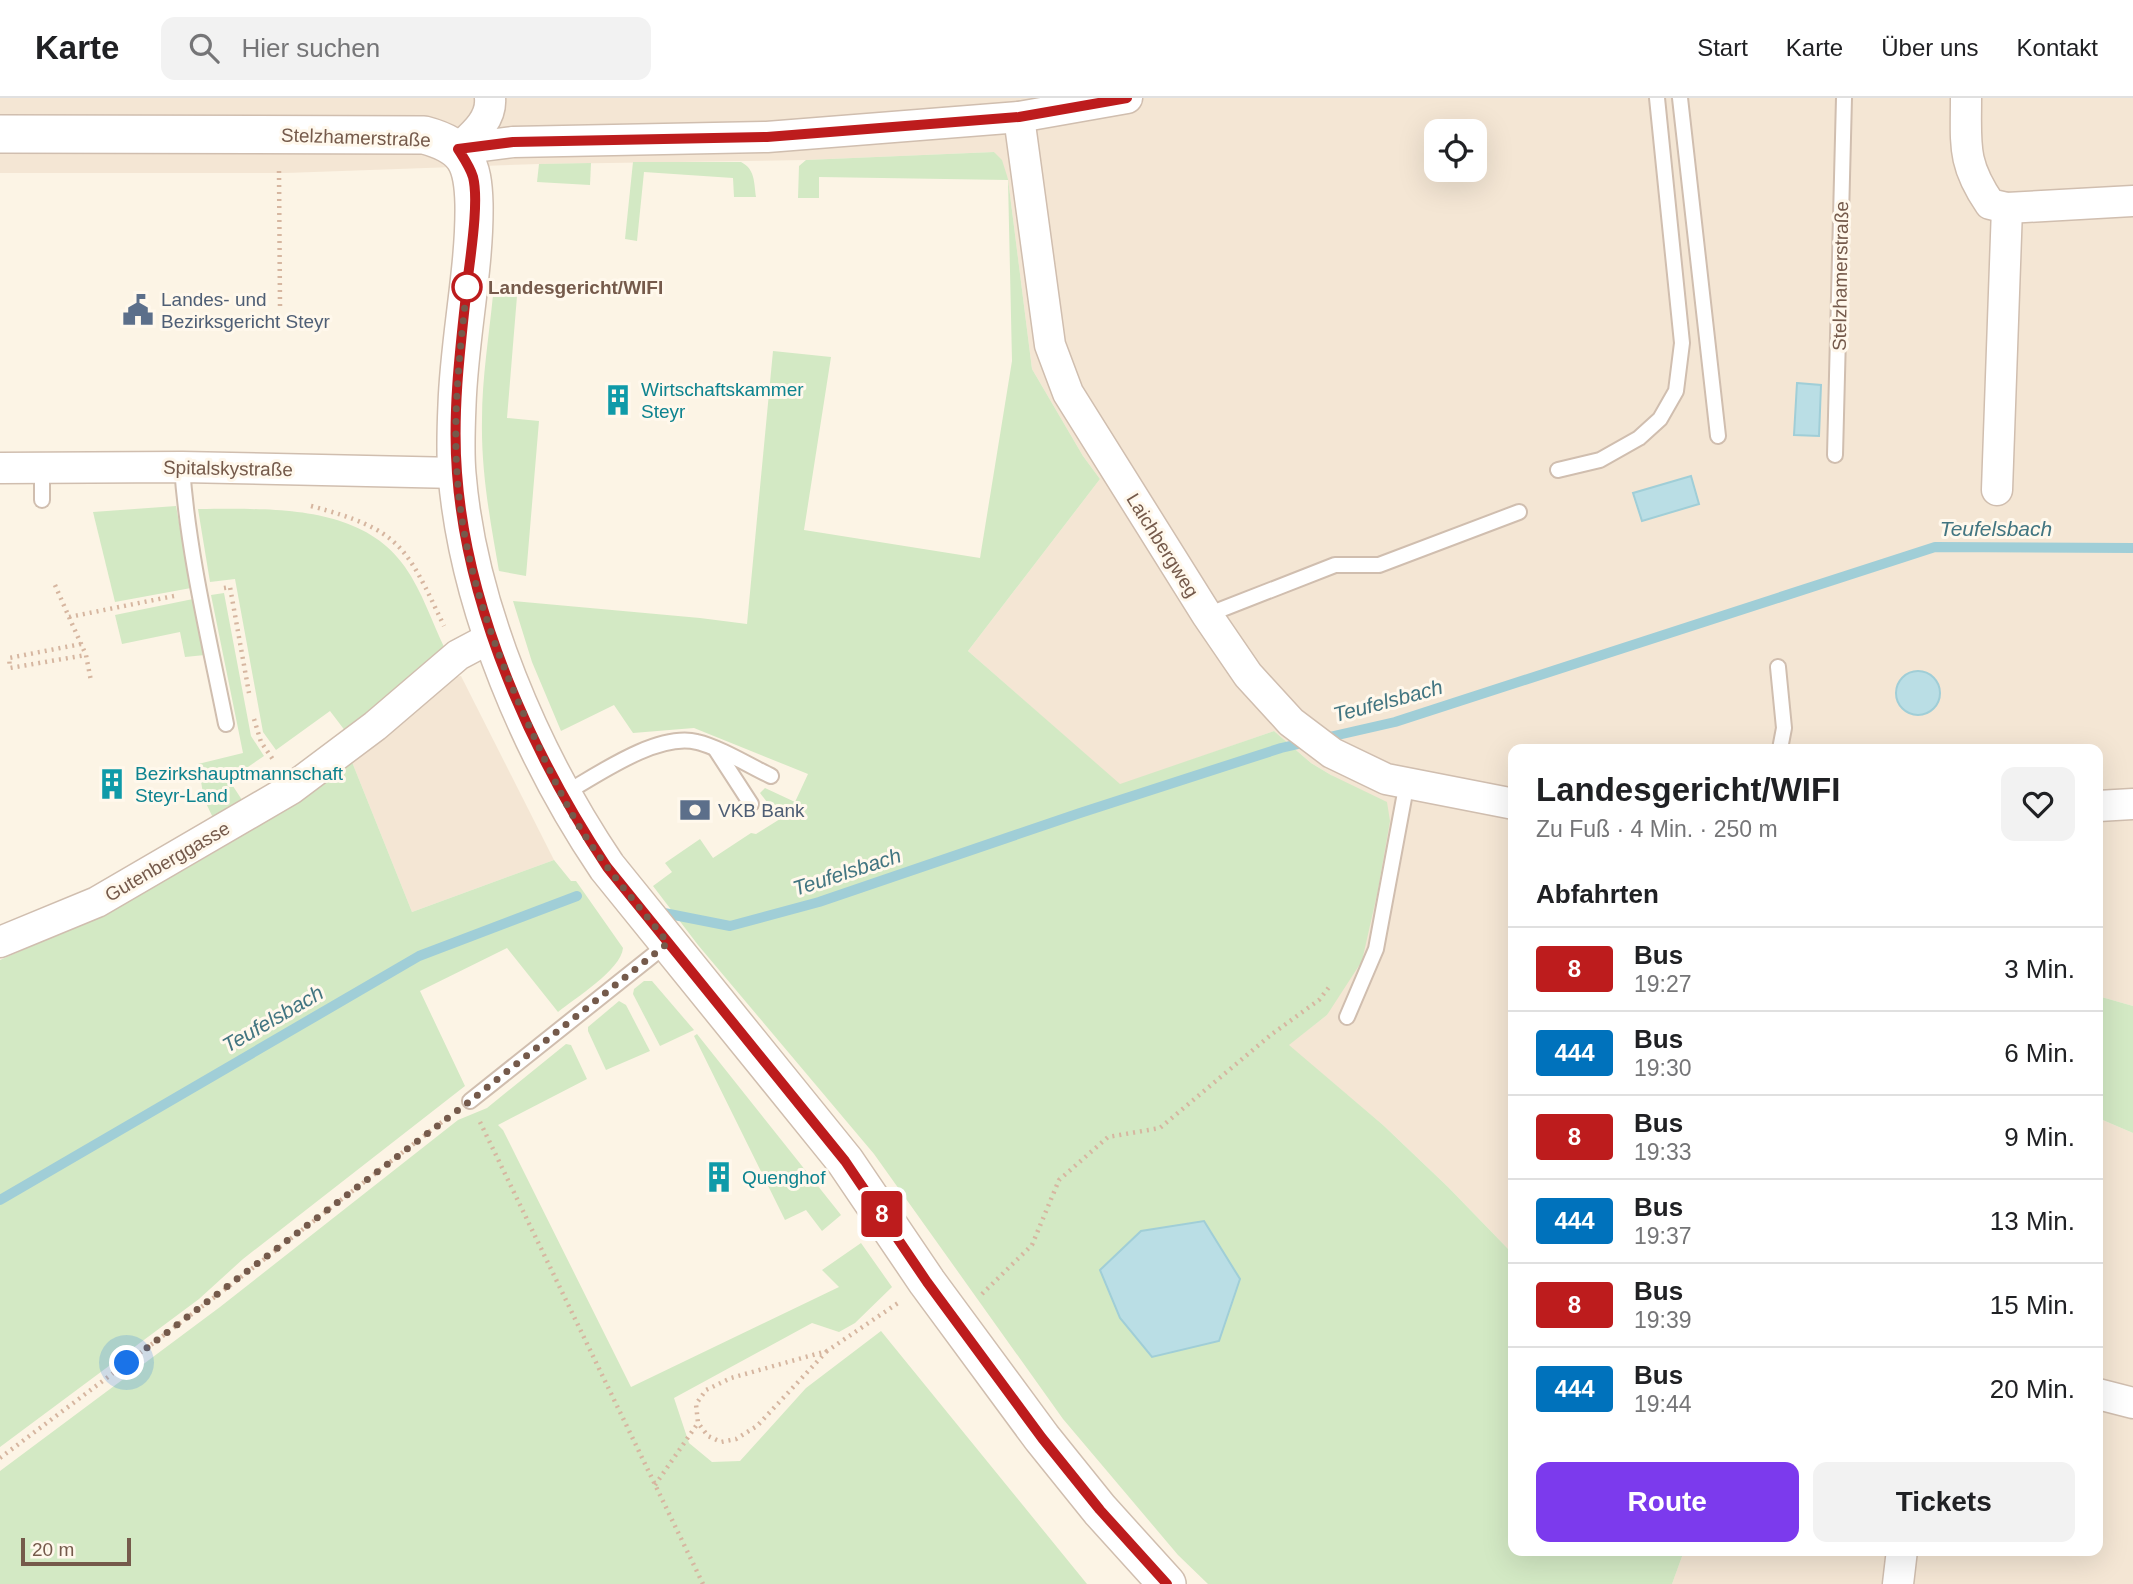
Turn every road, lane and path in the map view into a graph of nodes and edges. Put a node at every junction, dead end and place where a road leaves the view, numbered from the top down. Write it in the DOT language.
graph roads {
  1 [pos="491,98"];
  2 [pos="1127,98"];
  3 [pos="1657,98"];
  4 [pos="1680,98"];
  5 [pos="1844,98"];
  6 [pos="1966,98"];
  7 [pos="1019,117"];
  8 [pos="0,134"];
  9 [pos="284,134"];
  10 [pos="458,149"];
  11 [pos="2133,201"];
  12 [pos="2007,208"];
  13 [pos="280,307"];
  14 [pos="1718,436"];
  15 [pos="1835,455"];
  16 [pos="181,467"];
  17 [pos="0,468"];
  18 [pos="42,468"];
  19 [pos="1558,470"];
  20 [pos="457,473"];
  21 [pos="1997,490"];
  22 [pos="42,500"];
  23 [pos="1519,512"];
  24 [pos="1207,615"];
  25 [pos="69,617"];
  26 [pos="492,637"];
  27 [pos="81,643"];
  28 [pos="86,656"];
  29 [pos="1778,667"];
  30 [pos="91,681"];
  31 [pos="226,724"];
  32 [pos="1781,744"];
  33 [pos="716,750"];
  34 [pos="771,776"];
  35 [pos="1407,782"];
  36 [pos="562,794"];
  37 [pos="1508,803"];
  38 [pos="751,804"];
  39 [pos="2133,804"];
  40 [pos="2103,806"];
  41 [pos="0,942"];
  42 [pos="668,943"];
  43 [pos="1333,983"];
  44 [pos="1348,1017"];
  45 [pos="470,1101"];
  46 [pos="927,1282"];
  47 [pos="955,1320"];
  48 [pos="827,1351"];
  49 [pos="2103,1395"];
  50 [pos="2133,1403"];
  51 [pos="698,1423"];
  52 [pos="0,1458"];
  53 [pos="654,1485"];
  54 [pos="1901,1556"];
  55 [pos="702,1584"];
  56 [pos="1167,1584"];
  57 [pos="1898,1584"];
  1 -- 10 [label="street"];
  2 -- 7 [label="street, Stelzhamerstraße"];
  3 -- 19 [label="lane"];
  4 -- 14 [label="lane"];
  5 -- 15 [label="lane, Stelzhamerstraße"];
  6 -- 12 [label="street"];
  7 -- 10 [label="street, Stelzhamerstraße"];
  7 -- 24 [label="street, Laichbergweg"];
  8 -- 9 [label="street, Stelzhamerstraße"];
  9 -- 10 [label="street, Stelzhamerstraße"];
  9 -- 13 [label="path"];
  10 -- 20 [label="street"];
  11 -- 12 [label="street"];
  12 -- 21 [label="street"];
  16 -- 18 [label="street, Spitalskystraße"];
  16 -- 20 [label="street, Spitalskystraße"];
  16 -- 31 [label="lane"];
  17 -- 18 [label="street, Spitalskystraße"];
  18 -- 22 [label="lane"];
  20 -- 26 [label="street"];
  23 -- 24 [label="lane"];
  24 -- 35 [label="street, Laichbergweg"];
  25 -- 27 [label="path"];
  26 -- 36 [label="street"];
  26 -- 41 [label="street, Gutenberggasse"];
  27 -- 28 [label="path"];
  27 -- 28 [label="path"];
  28 -- 30 [label="path"];
  29 -- 32 [label="lane"];
  33 -- 34 [label="lane"];
  33 -- 36 [label="lane"];
  33 -- 38 [label="lane"];
  35 -- 37 [label="street, Laichbergweg"];
  35 -- 44 [label="lane"];
  36 -- 42 [label="street"];
  39 -- 40 [label="street"];
  42 -- 45 [label="lane"];
  42 -- 46 [label="street"];
  43 -- 47 [label="path"];
  45 -- 52 [label="path"];
  45 -- 53 [label="path"];
  46 -- 47 [label="street"];
  46 -- 48 [label="path"];
  47 -- 56 [label="street"];
  48 -- 51 [label="path"];
  48 -- 51 [label="path"];
  49 -- 50 [label="street"];
  51 -- 53 [label="path"];
  53 -- 55 [label="path"];
  54 -- 57 [label="street"];
}
